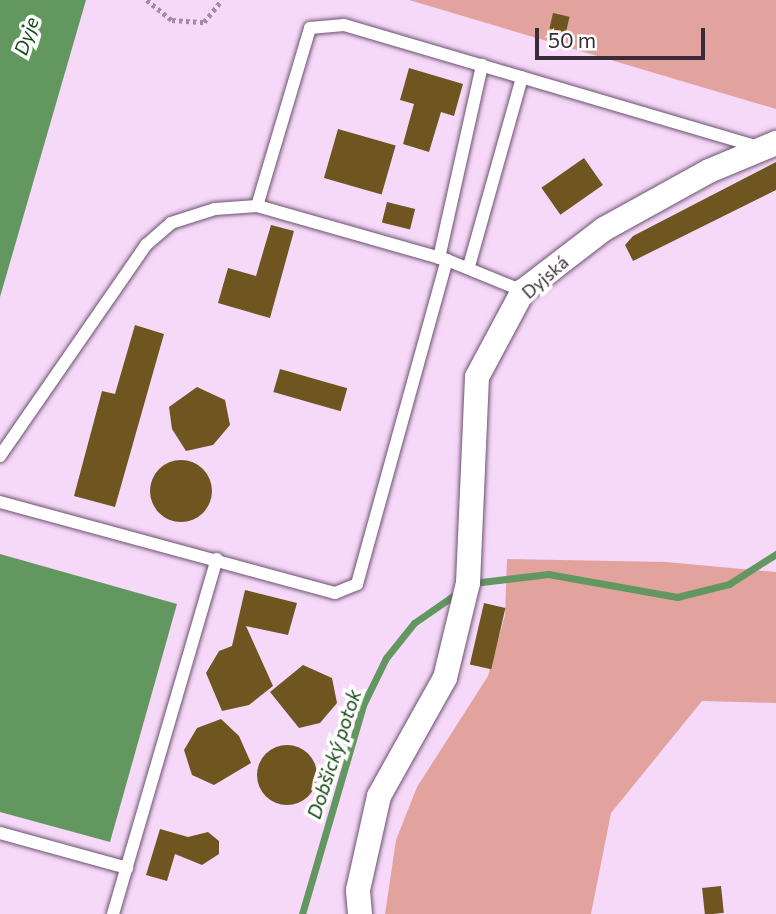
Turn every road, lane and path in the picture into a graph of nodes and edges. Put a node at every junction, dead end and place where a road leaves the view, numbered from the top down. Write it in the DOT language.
graph roads {
  1 [pos="147,0"];
  2 [pos="222,0"];
  3 [pos="482,65"];
  4 [pos="522,77"];
  5 [pos="769,145"];
  6 [pos="257,206"];
  7 [pos="443,259"];
  8 [pos="469,267"];
  9 [pos="523,291"];
  10 [pos="0,456"];
  11 [pos="0,502"];
  12 [pos="217,559"];
  13 [pos="0,834"];
  14 [pos="127,868"];
  15 [pos="113,914"];
  16 [pos="360,914"];
  1 -- 2 [label="path"];
  3 -- 4 [label="lane"];
  3 -- 6 [label="lane"];
  3 -- 7 [label="lane"];
  4 -- 5 [label="lane"];
  4 -- 8 [label="lane"];
  5 -- 9 [label="street, Dyjská"];
  6 -- 7 [label="lane"];
  6 -- 10 [label="lane"];
  7 -- 8 [label="lane"];
  7 -- 12 [label="lane"];
  8 -- 9 [label="lane"];
  9 -- 16 [label="street, Dyjská"];
  11 -- 12 [label="lane"];
  12 -- 14 [label="lane"];
  13 -- 14 [label="lane"];
  14 -- 15 [label="lane"];
}
